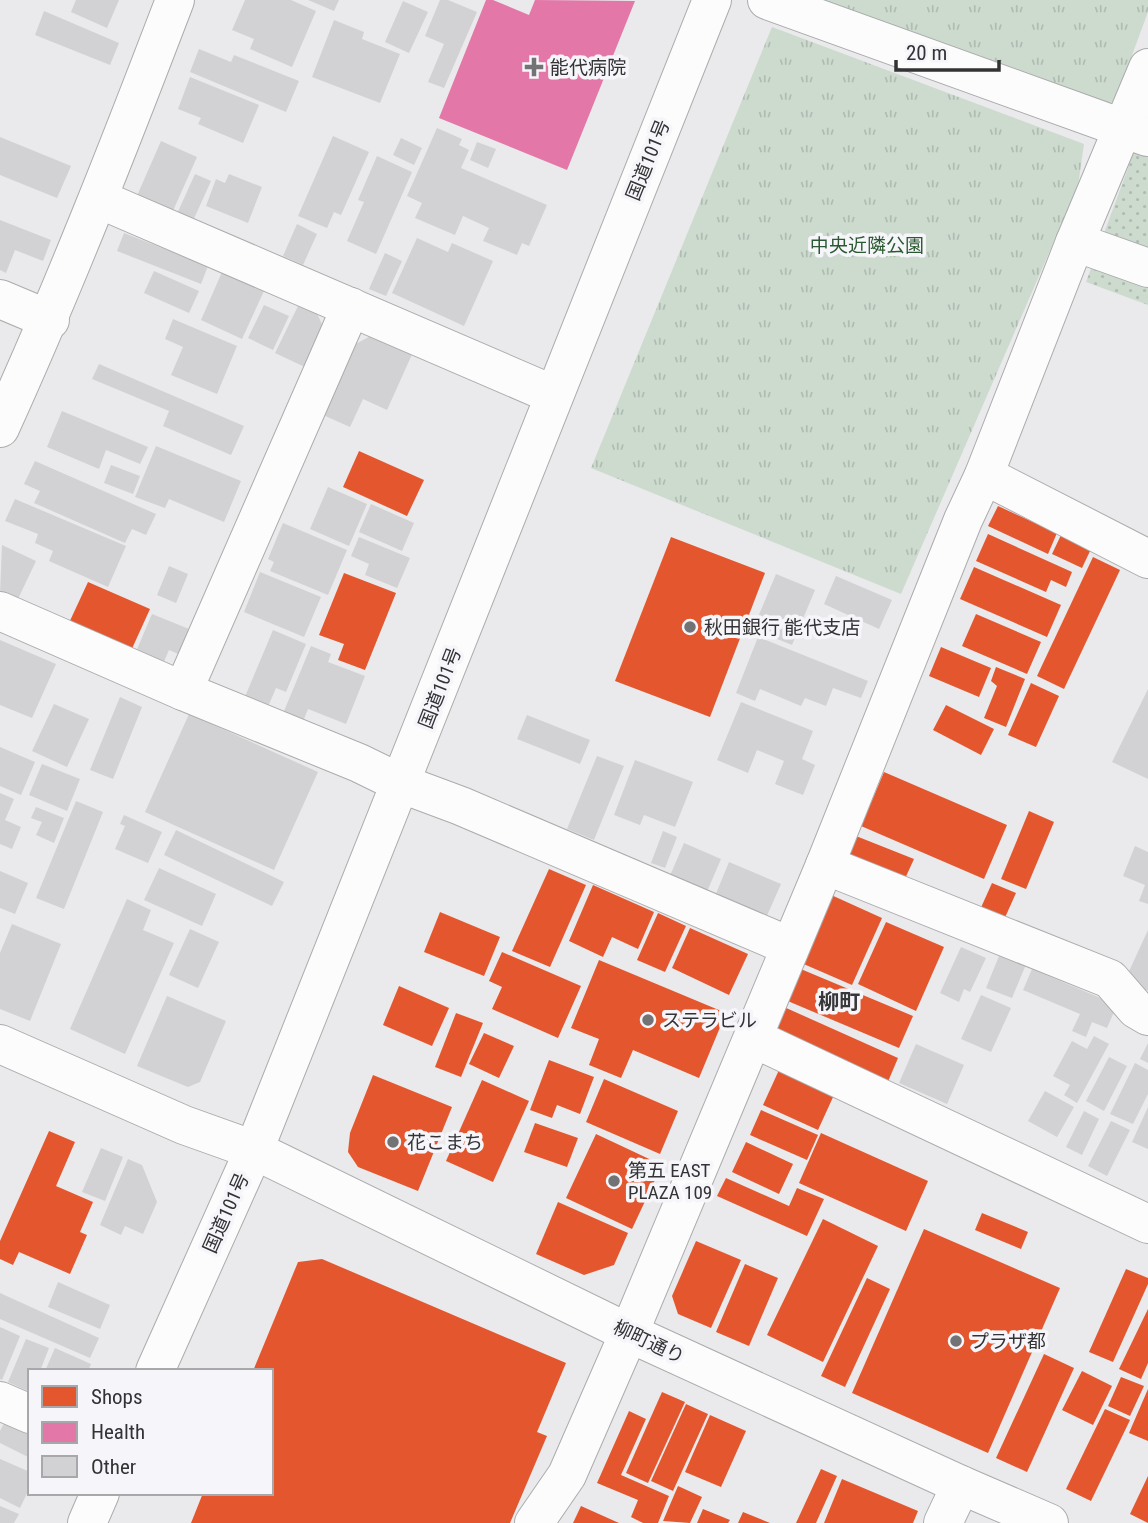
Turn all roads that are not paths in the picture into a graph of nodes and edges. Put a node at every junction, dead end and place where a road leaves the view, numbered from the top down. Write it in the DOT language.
graph roads {
  1 [pos="175,0"];
  2 [pos="712,0"];
  3 [pos="767,0"];
  4 [pos="1148,68"];
  5 [pos="1136,132"];
  6 [pos="99,199"];
  7 [pos="1075,242"];
  8 [pos="1148,268"];
  9 [pos="0,299"];
  10 [pos="351,307"];
  11 [pos="50,320"];
  12 [pos="554,394"];
  13 [pos="0,428"];
  14 [pos="984,475"];
  15 [pos="1148,559"];
  16 [pos="0,611"];
  17 [pos="183,691"];
  18 [pos="402,784"];
  19 [pos="825,865"];
  20 [pos="789,946"];
  21 [pos="1148,1016"];
  22 [pos="753,1038"];
  23 [pos="0,1044"];
  24 [pos="254,1150"];
  25 [pos="1148,1224"];
  26 [pos="629,1333"];
  27 [pos="156,1369"];
  28 [pos="0,1401"];
  29 [pos="28,1413"];
  30 [pos="961,1485"];
  31 [pos="99,1495"];
  32 [pos="87,1523"];
  33 [pos="534,1523"];
  34 [pos="943,1523"];
  35 [pos="1049,1523"];
  1 -- 6 [label="main road"];
  2 -- 12 [label="main road, 国道101号"];
  3 -- 5 [label="main road"];
  4 -- 5 [label="main road"];
  5 -- 7 [label="main road"];
  6 -- 10 [label="main road"];
  6 -- 11 [label="main road"];
  7 -- 8 [label="main road"];
  7 -- 14 [label="main road"];
  9 -- 11 [label="main road"];
  10 -- 12 [label="main road"];
  10 -- 17 [label="main road"];
  11 -- 13 [label="main road"];
  12 -- 18 [label="main road, 国道101号"];
  14 -- 15 [label="main road"];
  14 -- 19 [label="main road"];
  16 -- 17 [label="main road"];
  17 -- 18 [label="main road"];
  18 -- 20 [label="main road"];
  18 -- 24 [label="main road, 国道101号"];
  19 -- 20 [label="main road"];
  19 -- 21 [label="main road"];
  20 -- 22 [label="main road"];
  22 -- 25 [label="main road"];
  22 -- 26 [label="main road"];
  23 -- 24 [label="main road, 柳町通り"];
  24 -- 26 [label="main road, 柳町通り"];
  24 -- 27 [label="main road, 国道101号"];
  26 -- 30 [label="main road, 柳町通り"];
  26 -- 33 [label="main road"];
  28 -- 29 [label="main road"];
  30 -- 34 [label="main road"];
  30 -- 35 [label="main road, 柳町通り"];
  31 -- 32 [label="main road"];
}
